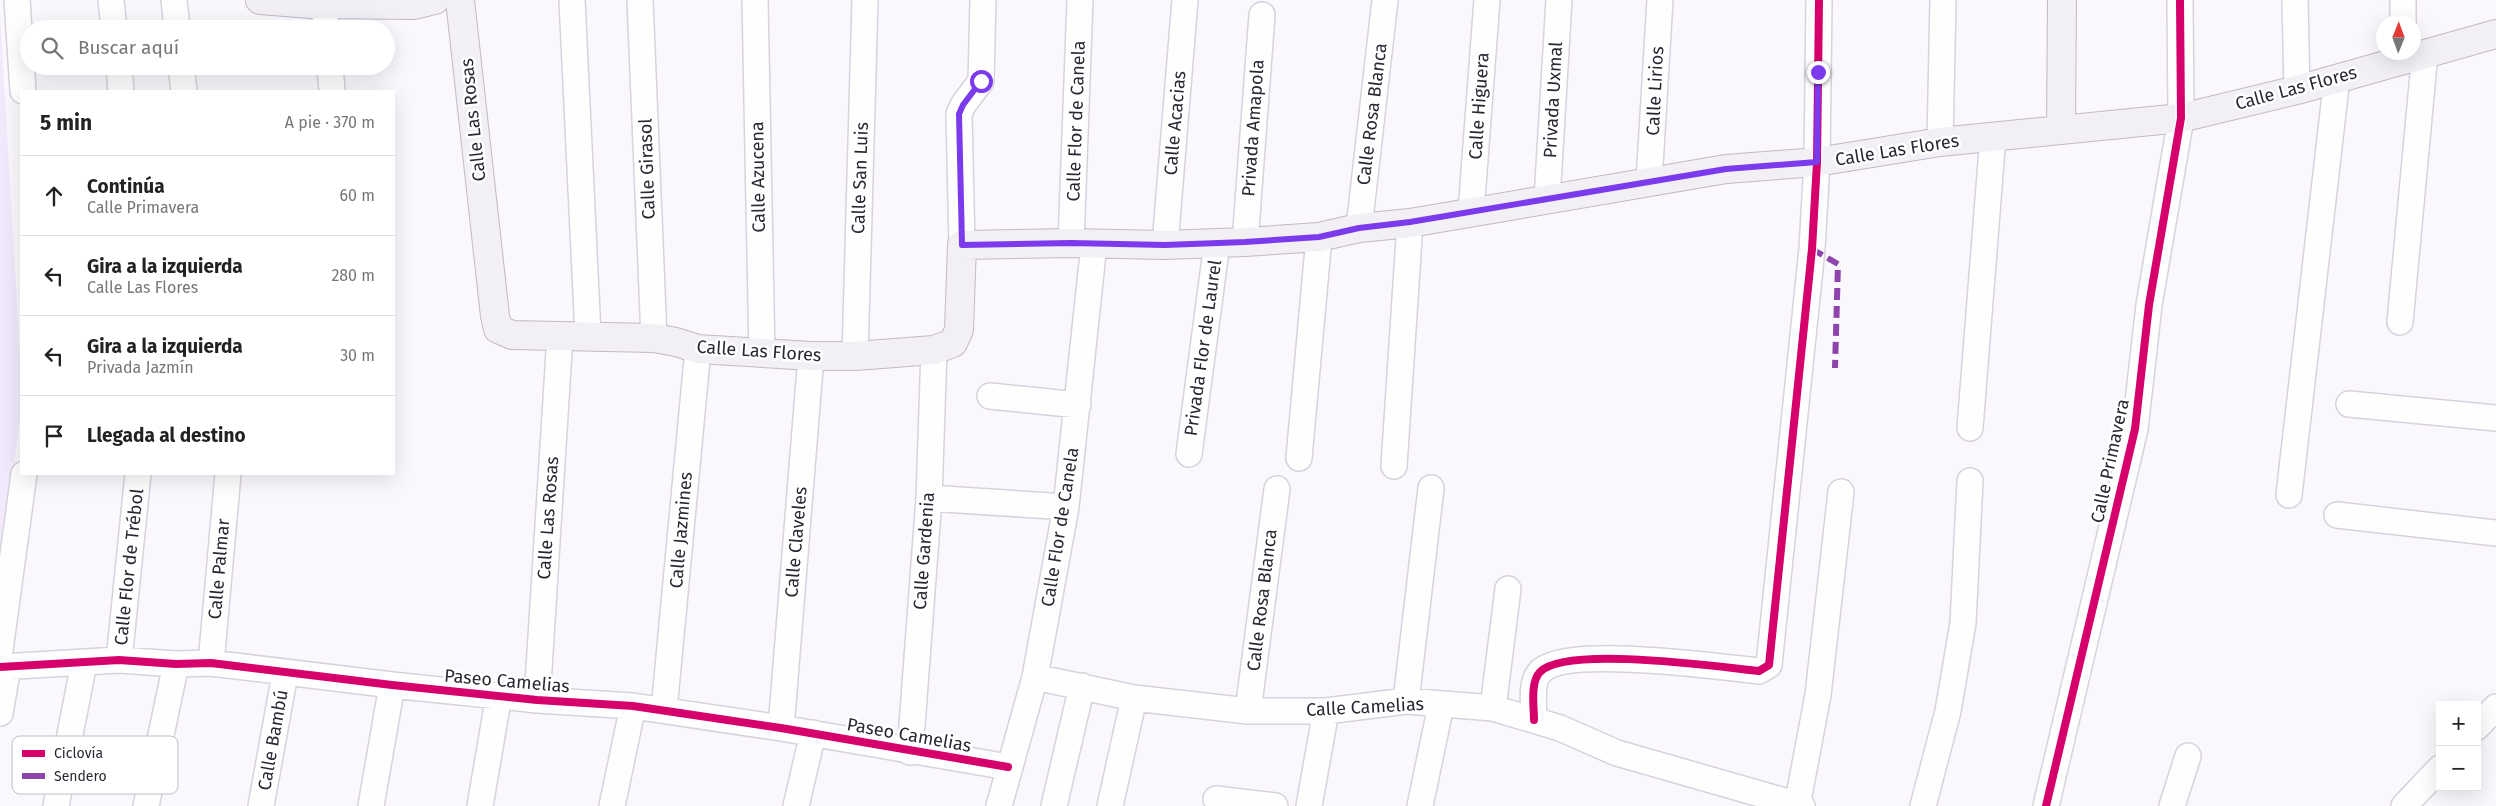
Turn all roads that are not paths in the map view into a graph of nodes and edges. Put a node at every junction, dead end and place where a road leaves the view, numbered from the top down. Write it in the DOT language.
graph roads {
  1 [pos="17,0"];
  2 [pos="111,0"];
  3 [pos="174,0"];
  4 [pos="260,0"];
  5 [pos="435,0"];
  6 [pos="460,0"];
  7 [pos="572,0"];
  8 [pos="640,0"];
  9 [pos="755,0"];
  10 [pos="865,0"];
  11 [pos="982,0"];
  12 [pos="1080,0"];
  13 [pos="1185,0"];
  14 [pos="1385,0"];
  15 [pos="1487,0"];
  16 [pos="1559,0"];
  17 [pos="1660,0"];
  18 [pos="1819,0"];
  19 [pos="1943,0"];
  20 [pos="2062,0"];
  21 [pos="2180,0"];
  22 [pos="2295,0"];
  23 [pos="2403,0"];
  24 [pos="354,2"];
  25 [pos="1262,15"];
  26 [pos="2403,15"];
  27 [pos="325,16"];
  28 [pos="113,20"];
  29 [pos="176,20"];
  30 [pos="2496,34"];
  31 [pos="20,46"];
  32 [pos="2421,52"];
  33 [pos="2392,60"];
  34 [pos="2411,60"];
  35 [pos="22,75"];
  36 [pos="120,75"];
  37 [pos="182,75"];
  38 [pos="331,75"];
  39 [pos="2337,78"];
  40 [pos="23,90"];
  41 [pos="122,90"];
  42 [pos="184,90"];
  43 [pos="332,90"];
  44 [pos="2297,90"];
  45 [pos="2181,118"];
  46 [pos="2061,128"];
  47 [pos="1993,136"];
  48 [pos="1940,142"];
  49 [pos="1817,162"];
  50 [pos="1649,182"];
  51 [pos="1547,200"];
  52 [pos="1471,212"];
  53 [pos="1410,222"];
  54 [pos="1359,228"];
  55 [pos="1319,237"];
  56 [pos="1245,242"];
  57 [pos="1082,243"];
  58 [pos="1218,243"];
  59 [pos="962,245"];
  60 [pos="1165,245"];
  61 [pos="2400,322"];
  62 [pos="498,329"];
  63 [pos="588,335"];
  64 [pos="560,336"];
  65 [pos="654,338"];
  66 [pos="945,343"];
  67 [pos="698,350"];
  68 [pos="762,354"];
  69 [pos="811,356"];
  70 [pos="855,356"];
  71 [pos="990,396"];
  72 [pos="2349,404"];
  73 [pos="1078,405"];
  74 [pos="2496,418"];
  75 [pos="1970,428"];
  76 [pos="1189,454"];
  77 [pos="1299,458"];
  78 [pos="1394,466"];
  79 [pos="24,475"];
  80 [pos="138,475"];
  81 [pos="228,475"];
  82 [pos="1970,481"];
  83 [pos="1431,488"];
  84 [pos="1276,490"];
  85 [pos="1841,492"];
  86 [pos="2289,494"];
  87 [pos="929,498"];
  88 [pos="1066,507"];
  89 [pos="2338,515"];
  90 [pos="2496,533"];
  91 [pos="1508,590"];
  92 [pos="119,660"];
  93 [pos="3,661"];
  94 [pos="84,663"];
  95 [pos="176,664"];
  96 [pos="211,664"];
  97 [pos="285,674"];
  98 [pos="1035,677"];
  99 [pos="392,685"];
  100 [pos="1082,686"];
  101 [pos="500,695"];
  102 [pos="1134,698"];
  103 [pos="537,700"];
  104 [pos="1406,701"];
  105 [pos="1441,705"];
  106 [pos="634,706"];
  107 [pos="2496,707"];
  108 [pos="1493,708"];
  109 [pos="664,710"];
  110 [pos="1248,711"];
  111 [pos="1326,711"];
  112 [pos="0,713"];
  113 [pos="1534,720"];
  114 [pos="2481,723"];
  115 [pos="781,728"];
  116 [pos="813,733"];
  117 [pos="70,736"];
  118 [pos="161,736"];
  119 [pos="910,752"];
  120 [pos="2188,756"];
  121 [pos="1008,767"];
  122 [pos="2436,772"];
  123 [pos="1216,799"];
  124 [pos="1798,805"];
  125 [pos="261,806"];
  126 [pos="371,806"];
  127 [pos="480,806"];
  128 [pos="612,806"];
  129 [pos="796,806"];
  130 [pos="999,806"];
  131 [pos="1054,806"];
  132 [pos="1110,806"];
  133 [pos="1275,806"];
  134 [pos="1309,806"];
  135 [pos="1420,806"];
  136 [pos="1923,806"];
  137 [pos="2046,806"];
  138 [pos="2174,806"];
  139 [pos="2404,806"];
  1 -- 31 [label="street"];
  2 -- 28 [label="street"];
  3 -- 29 [label="street"];
  4 -- 27 [label="main road"];
  5 -- 24 [label="main road"];
  6 -- 62 [label="main road, Calle Las Rosas"];
  7 -- 63 [label="street"];
  8 -- 65 [label="street, Calle Girasol"];
  9 -- 68 [label="street, Calle Azucena"];
  10 -- 70 [label="street, Calle San Luis"];
  11 -- 59 [label="street"];
  12 -- 57 [label="street, Calle Flor de Canela"];
  13 -- 60 [label="street, Calle Acacias"];
  14 -- 54 [label="street, Calle Rosa Blanca"];
  15 -- 52 [label="street, Calle Higuera"];
  16 -- 51 [label="street, Privada Uxmal"];
  17 -- 50 [label="street, Calle Lirios"];
  18 -- 49 [label="street"];
  19 -- 48 [label="street"];
  20 -- 46 [label="main road"];
  21 -- 45 [label="street, Calle Primavera"];
  22 -- 44 [label="street"];
  23 -- 26 [label="street"];
  24 -- 27 [label="main road"];
  25 -- 56 [label="street, Privada Amapola"];
  30 -- 32 [label="main road, Calle Las Flores"];
  33 -- 39 [label="main road, Calle Las Flores"];
  34 -- 61 [label="street"];
  35 -- 40 [label="street"];
  36 -- 41 [label="street"];
  37 -- 42 [label="street"];
  38 -- 43 [label="street"];
  39 -- 44 [label="main road, Calle Las Flores"];
  39 -- 86 [label="street"];
  44 -- 45 [label="main road, Calle Las Flores"];
  45 -- 46 [label="main road, Calle Las Flores"];
  45 -- 137 [label="street, Calle Primavera"];
  46 -- 47 [label="main road, Calle Las Flores"];
  47 -- 48 [label="main road, Calle Las Flores"];
  47 -- 75 [label="street"];
  48 -- 49 [label="main road, Calle Las Flores"];
  49 -- 50 [label="main road, Calle Las Flores"];
  49 -- 113 [label="street"];
  50 -- 51 [label="main road, Calle Las Flores"];
  51 -- 52 [label="main road, Calle Las Flores"];
  52 -- 53 [label="main road, Calle Las Flores"];
  53 -- 54 [label="main road, Calle Las Flores"];
  53 -- 78 [label="street"];
  54 -- 55 [label="main road, Calle Las Flores"];
  55 -- 56 [label="main road, Calle Las Flores"];
  55 -- 77 [label="street"];
  56 -- 58 [label="main road, Calle Las Flores"];
  57 -- 59 [label="main road, Calle Las Flores"];
  57 -- 60 [label="main road, Calle Las Flores"];
  57 -- 73 [label="street, Calle Flor de Canela"];
  58 -- 60 [label="main road, Calle Las Flores"];
  58 -- 76 [label="street, Privada Flor de Laurel"];
  59 -- 66 [label="main road"];
  62 -- 64 [label="main road, Calle Las Flores"];
  63 -- 64 [label="main road, Calle Las Flores"];
  63 -- 65 [label="main road, Calle Las Flores"];
  64 -- 103 [label="street, Calle Las Rosas"];
  65 -- 67 [label="main road, Calle Las Flores"];
  66 -- 70 [label="main road, Calle Las Flores"];
  66 -- 87 [label="street, Calle Gardenia"];
  67 -- 68 [label="main road, Calle Las Flores"];
  67 -- 109 [label="street, Calle Jazmines"];
  68 -- 69 [label="main road, Calle Las Flores"];
  69 -- 70 [label="main road, Calle Las Flores"];
  69 -- 115 [label="street, Calle Claveles"];
  71 -- 73 [label="street"];
  72 -- 74 [label="street"];
  73 -- 88 [label="street, Calle Flor de Canela"];
  79 -- 93 [label="street"];
  80 -- 92 [label="street, Calle Flor de Trébol"];
  81 -- 96 [label="street, Calle Palmar"];
  82 -- 136 [label="street"];
  83 -- 104 [label="street"];
  84 -- 110 [label="street, Calle Rosa Blanca"];
  85 -- 124 [label="street"];
  87 -- 88 [label="street"];
  87 -- 119 [label="street, Calle Gardenia"];
  88 -- 98 [label="street, Calle Flor de Canela"];
  89 -- 90 [label="street"];
  91 -- 108 [label="street"];
  92 -- 94 [label="street, Paseo Camelias"];
  92 -- 95 [label="street, Paseo Camelias"];
  93 -- 94 [label="street, Paseo Camelias"];
  93 -- 112 [label="street"];
  94 -- 117 [label="street"];
  95 -- 96 [label="street, Paseo Camelias"];
  95 -- 118 [label="street"];
  96 -- 97 [label="street, Paseo Camelias"];
  97 -- 99 [label="street, Paseo Camelias"];
  97 -- 125 [label="street, Calle Bambú"];
  98 -- 100 [label="street, Calle Camelias"];
  98 -- 121 [label="street, Calle Flor de Canela"];
  99 -- 101 [label="street, Paseo Camelias"];
  99 -- 126 [label="street"];
  100 -- 102 [label="street, Calle Camelias"];
  100 -- 131 [label="street"];
  101 -- 103 [label="street, Paseo Camelias"];
  101 -- 127 [label="street"];
  102 -- 110 [label="street, Calle Camelias"];
  102 -- 132 [label="street"];
  103 -- 106 [label="street, Paseo Camelias"];
  104 -- 105 [label="street, Calle Camelias"];
  104 -- 111 [label="street, Calle Camelias"];
  105 -- 108 [label="street, Calle Camelias"];
  105 -- 135 [label="street"];
  106 -- 109 [label="street, Paseo Camelias"];
  106 -- 128 [label="street"];
  107 -- 114 [label="street"];
  108 -- 113 [label="street, Calle Camelias"];
  109 -- 115 [label="street, Paseo Camelias"];
  110 -- 111 [label="street, Calle Camelias"];
  111 -- 134 [label="street"];
  113 -- 124 [label="street, Calle Camelias"];
  115 -- 116 [label="street, Paseo Camelias"];
  116 -- 119 [label="street, Paseo Camelias"];
  116 -- 129 [label="street"];
  119 -- 121 [label="street, Paseo Camelias"];
  120 -- 138 [label="street"];
  121 -- 130 [label="street, Calle Flor de Canela"];
  122 -- 139 [label="street"];
  123 -- 133 [label="street"];
}
